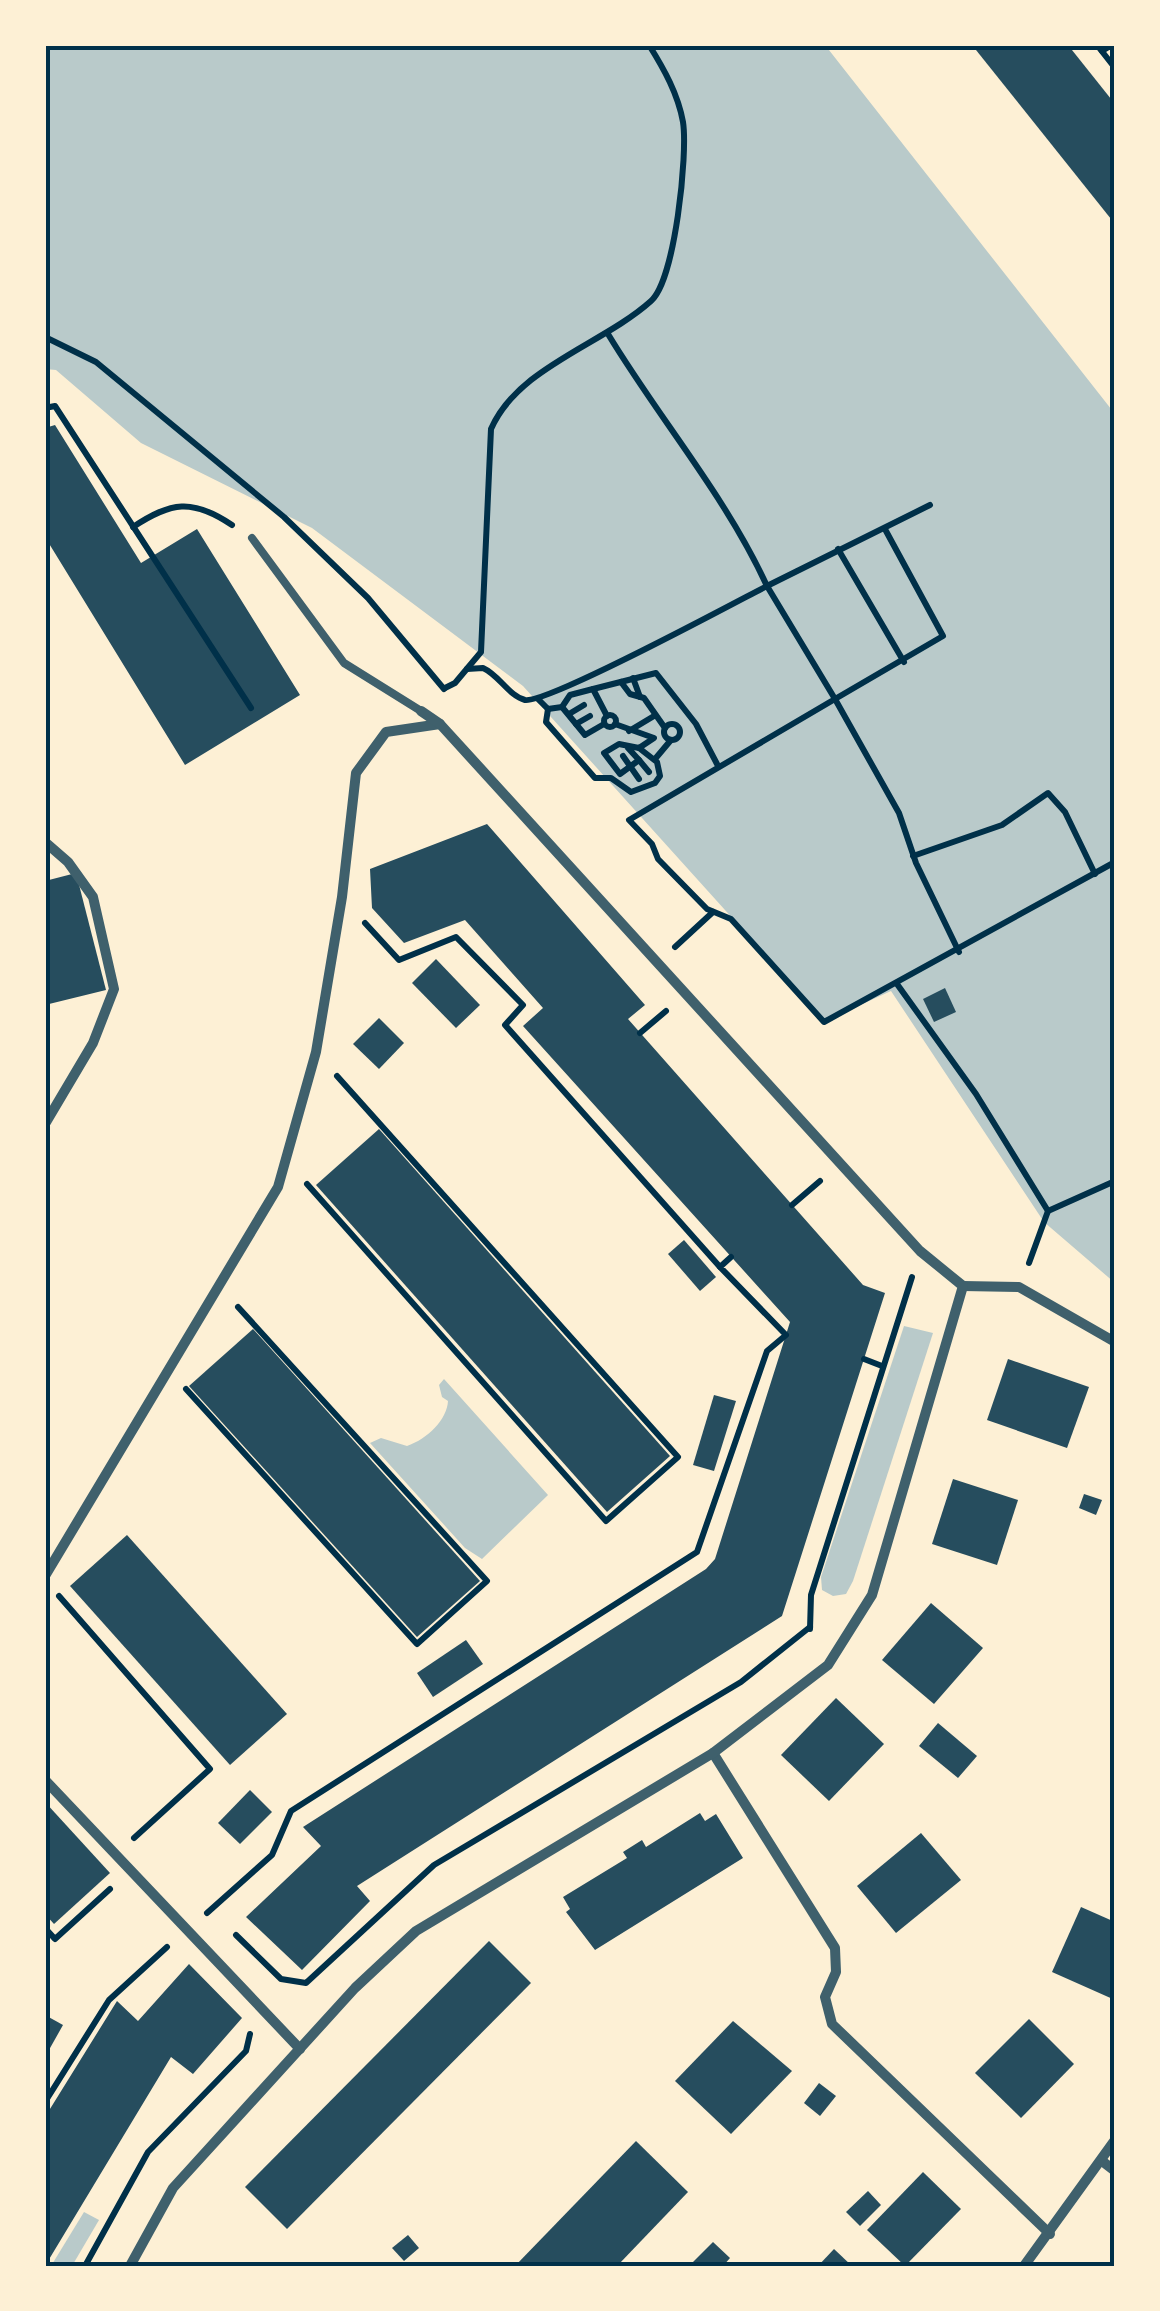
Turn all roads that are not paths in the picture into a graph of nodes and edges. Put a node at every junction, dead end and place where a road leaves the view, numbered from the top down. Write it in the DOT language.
graph roads {
  1 [pos="252,538"];
  2 [pos="420,711"];
  3 [pos="440,724"];
  4 [pos="45,842"];
  5 [pos="45,1124"];
  6 [pos="963,1286"];
  7 [pos="1115,1342"];
  8 [pos="45,1576"];
  9 [pos="714,1753"];
  10 [pos="45,1780"];
  11 [pos="300,2049"];
  12 [pos="1115,2140"];
  13 [pos="1102,2161"];
  14 [pos="1115,2171"];
  15 [pos="1050,2234"];
  16 [pos="130,2266"];
  17 [pos="1024,2266"];
  1 -- 2 [label="lane"];
  2 -- 3 [label="street"];
  3 -- 6 [label="street"];
  3 -- 8 [label="street"];
  4 -- 5 [label="street"];
  6 -- 7 [label="street"];
  6 -- 9 [label="street"];
  9 -- 11 [label="street"];
  9 -- 15 [label="street"];
  10 -- 11 [label="street"];
  11 -- 16 [label="street"];
  12 -- 13 [label="street"];
  13 -- 14 [label="street"];
  13 -- 15 [label="street"];
  15 -- 17 [label="street"];
}
